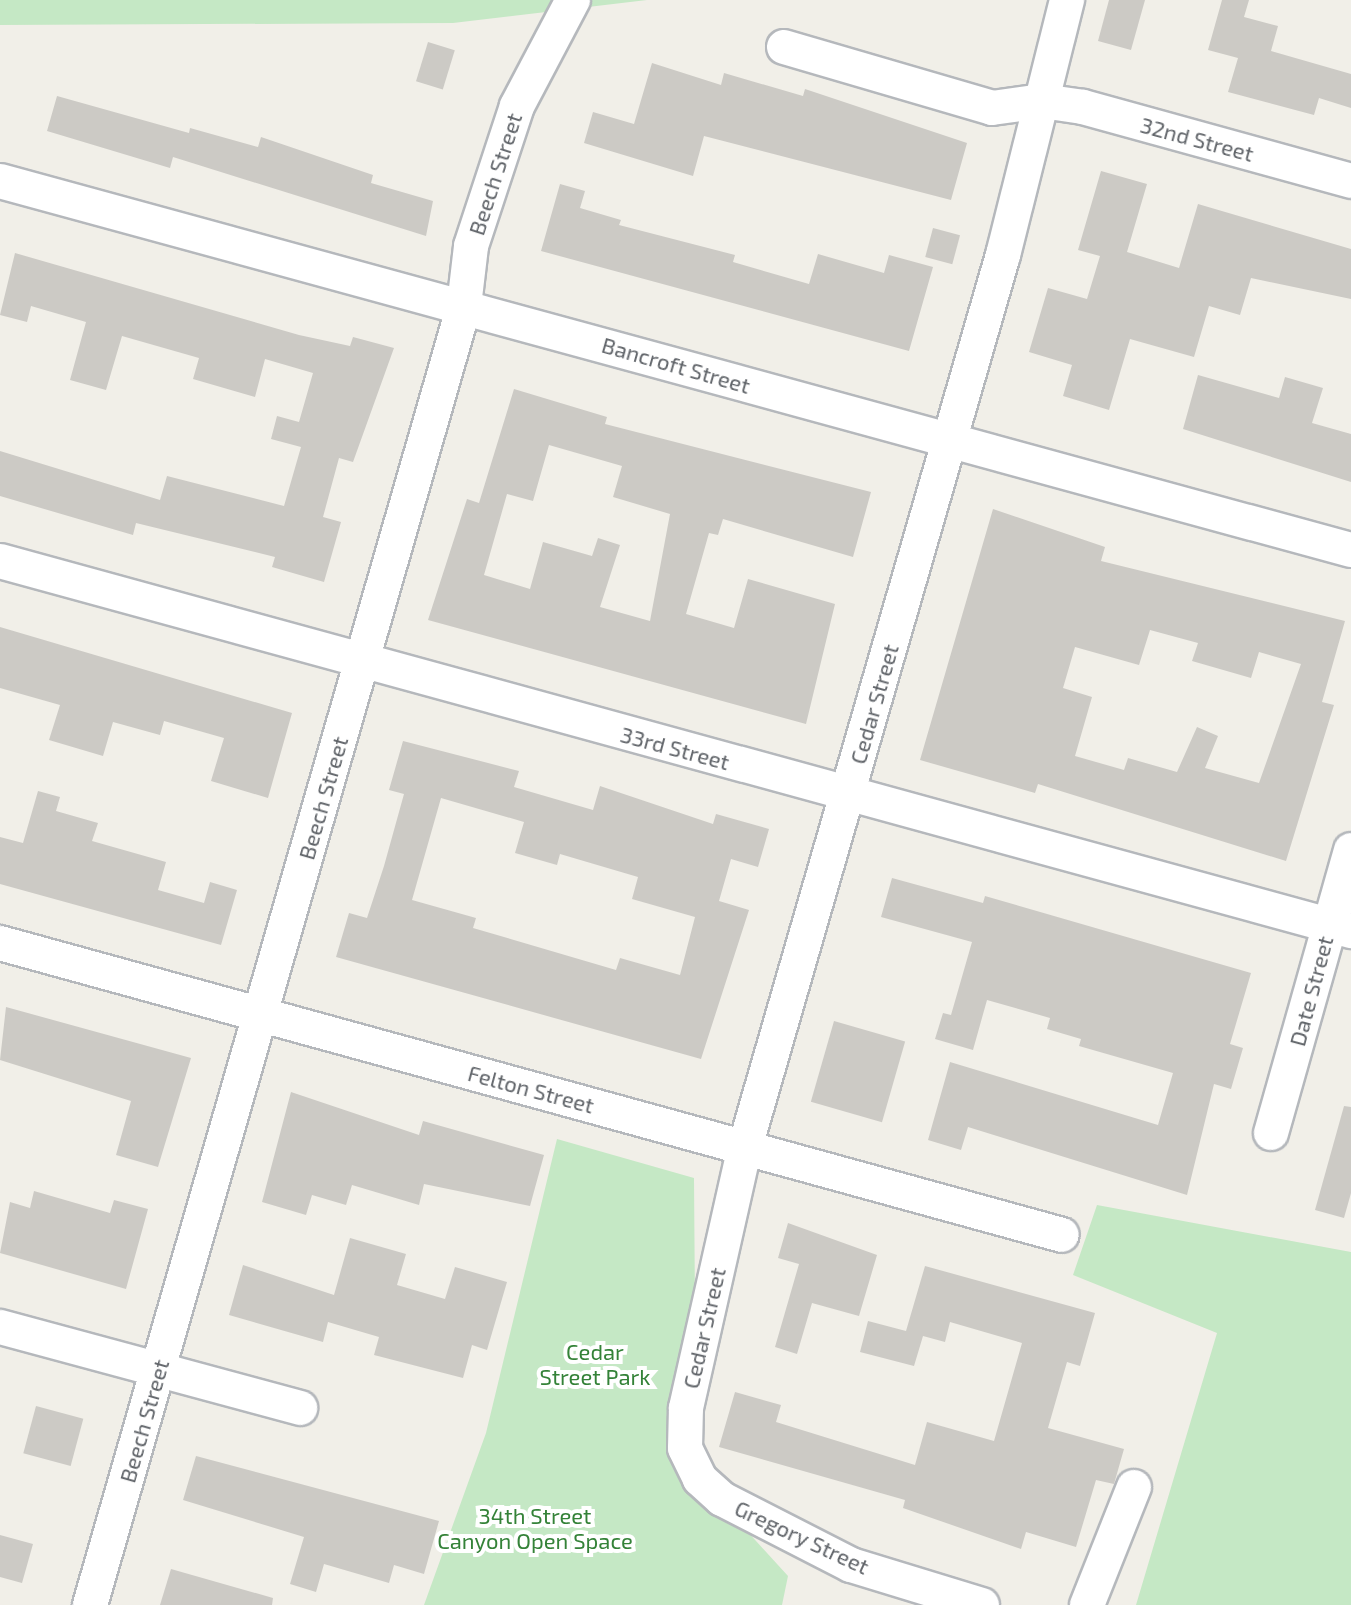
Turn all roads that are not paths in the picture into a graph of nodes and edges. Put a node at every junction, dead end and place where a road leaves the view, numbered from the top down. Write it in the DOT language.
graph roads {
  1 [pos="573,0"];
  2 [pos="1067,0"];
  3 [pos="784,47"];
  4 [pos="1042,101"];
  5 [pos="0,181"];
  6 [pos="1351,181"];
  7 [pos="464,306"];
  8 [pos="951,440"];
  9 [pos="1351,550"];
  10 [pos="0,561"];
  11 [pos="363,661"];
  12 [pos="848,796"];
  13 [pos="1351,850"];
  14 [pos="1340,928"];
  15 [pos="0,943"];
  16 [pos="260,1014"];
  17 [pos="1271,1133"];
  18 [pos="745,1147"];
  19 [pos="1062,1235"];
  20 [pos="0,1327"];
  21 [pos="159,1370"];
  22 [pos="300,1408"];
  23 [pos="686,1408"];
  24 [pos="1134,1487"];
  25 [pos="90,1605"];
  26 [pos="982,1605"];
  27 [pos="1087,1605"];
  1 -- 7 [label="street, Beech Street"];
  2 -- 4 [label="street, Cedar Street"];
  3 -- 4 [label="street"];
  4 -- 6 [label="street, 32nd Street"];
  4 -- 8 [label="street, Cedar Street"];
  5 -- 7 [label="street, Bancroft Street"];
  7 -- 8 [label="street, Bancroft Street"];
  7 -- 11 [label="street, Beech Street"];
  8 -- 9 [label="street, Bancroft Street"];
  8 -- 12 [label="street, Cedar Street"];
  10 -- 11 [label="street, 33rd Street"];
  11 -- 12 [label="street, 33rd Street"];
  11 -- 16 [label="street, Beech Street"];
  12 -- 14 [label="street, 33rd Street"];
  12 -- 18 [label="street, Cedar Street"];
  13 -- 14 [label="street, Date Street"];
  14 -- 17 [label="street, Date Street"];
  15 -- 16 [label="street, Felton Street"];
  16 -- 18 [label="street, Felton Street"];
  16 -- 21 [label="street, Beech Street"];
  18 -- 19 [label="street, Felton Street"];
  18 -- 23 [label="street, Cedar Street"];
  20 -- 21 [label="street"];
  21 -- 22 [label="street"];
  21 -- 25 [label="street, Beech Street"];
  23 -- 26 [label="street, Gregory Street"];
  24 -- 27 [label="street"];
}
